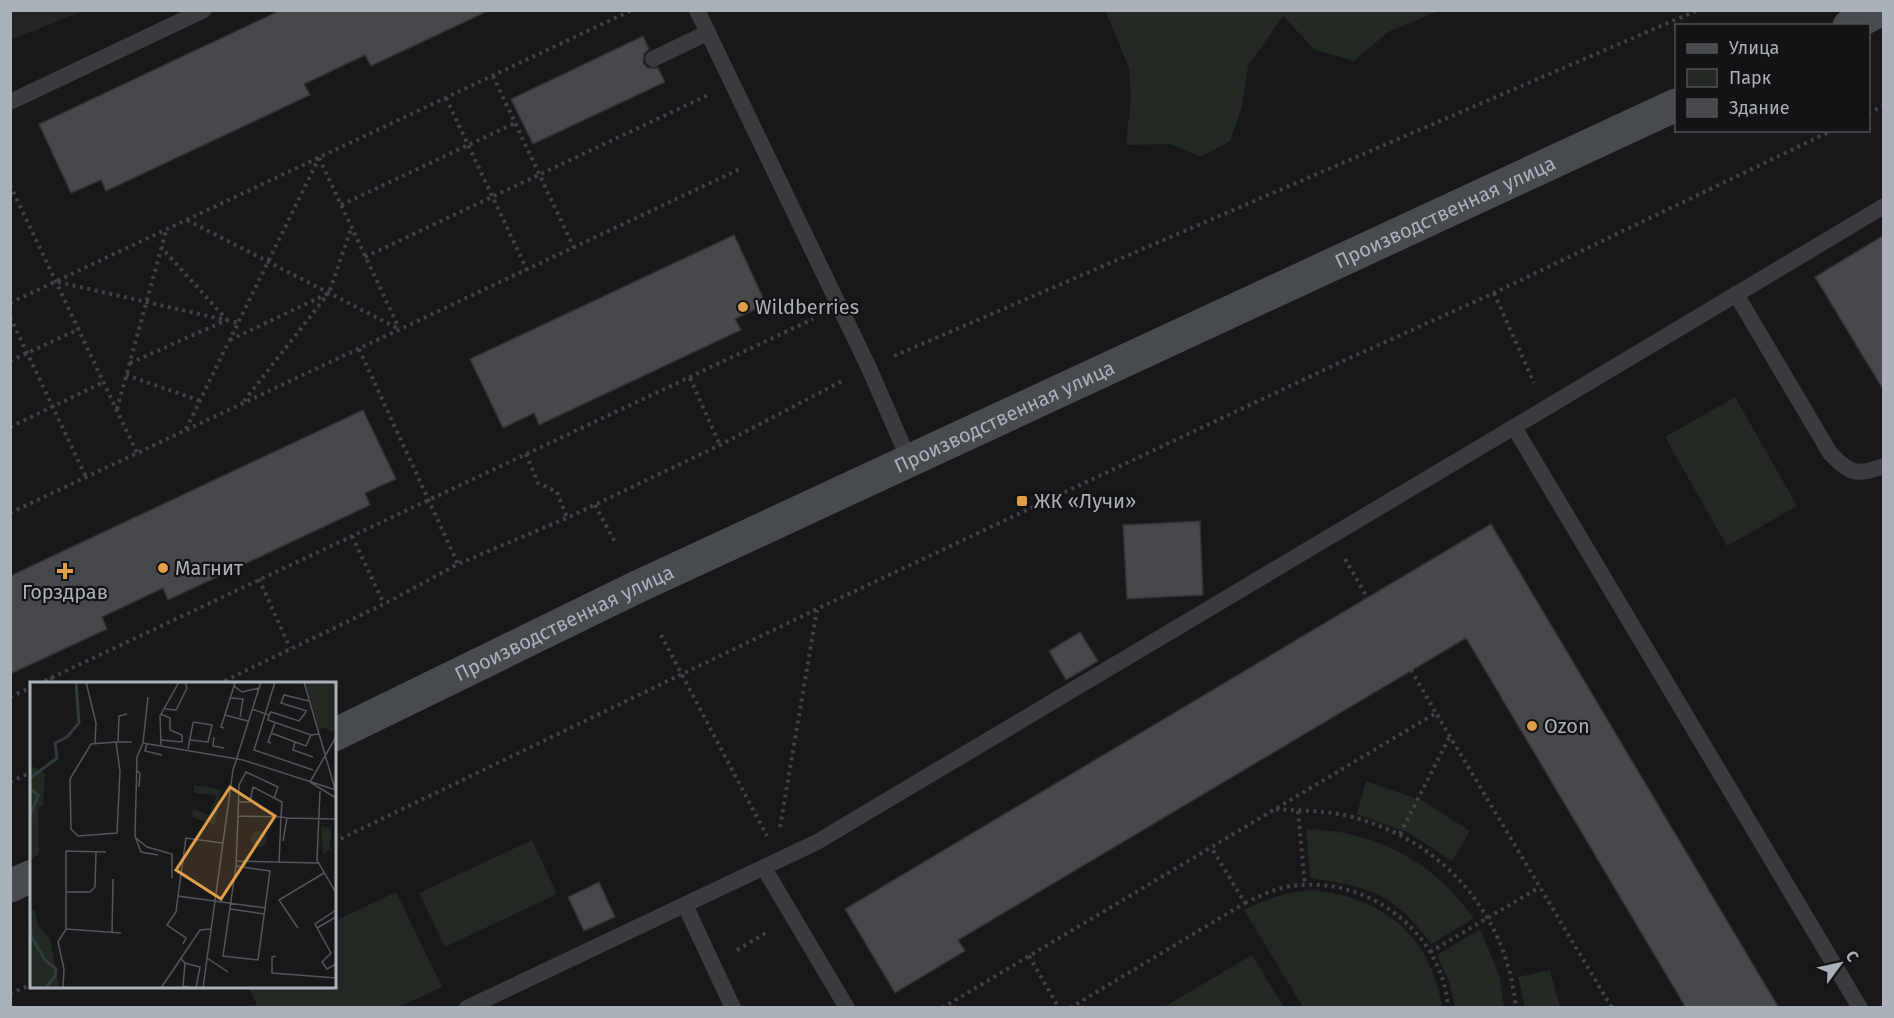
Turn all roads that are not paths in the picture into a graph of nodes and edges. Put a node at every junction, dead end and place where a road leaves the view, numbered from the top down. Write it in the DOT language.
graph roads {
  1 [pos="204,10"];
  2 [pos="697,10"];
  3 [pos="1881,10"];
  4 [pos="1853,24"];
  5 [pos="707,33"];
  6 [pos="654,59"];
  7 [pos="10,102"];
  8 [pos="1675,106"];
  9 [pos="1884,206"];
  10 [pos="1736,294"];
  11 [pos="1514,427"];
  12 [pos="909,460"];
  13 [pos="1884,466"];
  14 [pos="336,734"];
  15 [pos="764,868"];
  16 [pos="30,877"];
  17 [pos="10,886"];
  18 [pos="685,905"];
  19 [pos="467,1008"];
  20 [pos="733,1008"];
  21 [pos="847,1008"];
  22 [pos="1860,1008"];
  1 -- 7 [label="lane"];
  2 -- 5 [label="lane"];
  3 -- 4 [label="main road"];
  5 -- 6 [label="lane"];
  5 -- 12 [label="lane"];
  8 -- 12 [label="main road, Производственная улица"];
  9 -- 10 [label="lane"];
  10 -- 11 [label="lane"];
  10 -- 13 [label="lane"];
  11 -- 15 [label="lane"];
  11 -- 22 [label="lane"];
  12 -- 14 [label="main road, Производственная улица"];
  15 -- 18 [label="lane"];
  15 -- 21 [label="lane"];
  16 -- 17 [label="main road"];
  18 -- 19 [label="lane"];
  18 -- 20 [label="lane"];
}
